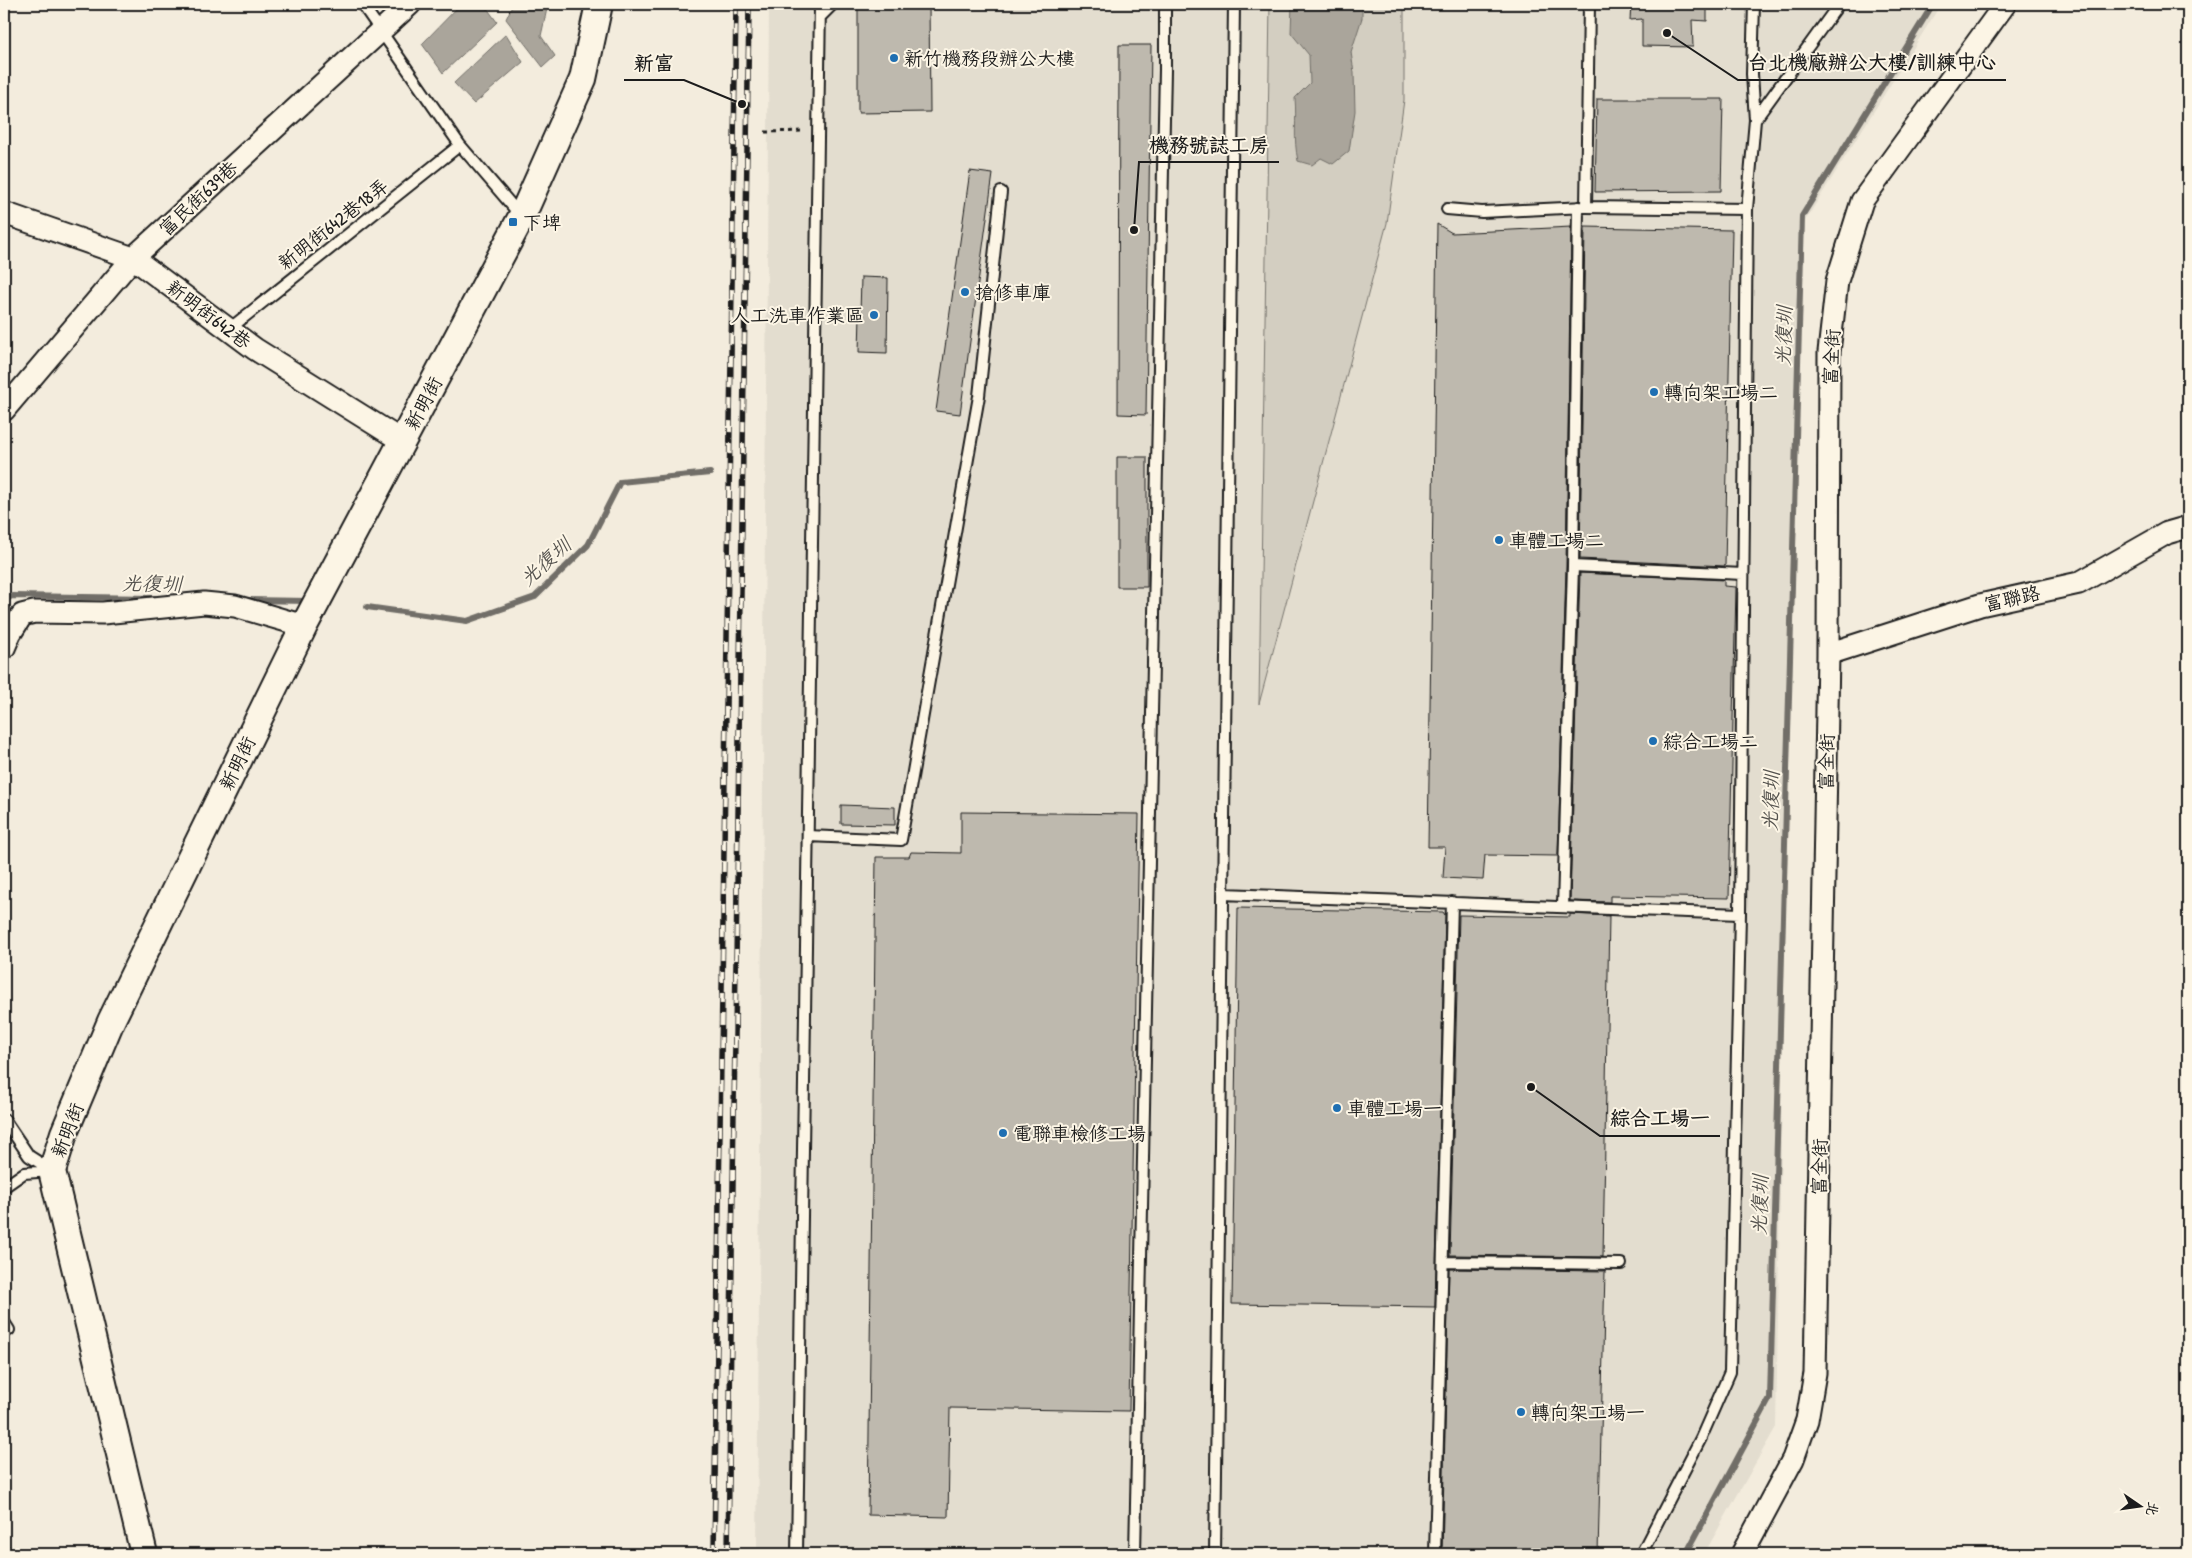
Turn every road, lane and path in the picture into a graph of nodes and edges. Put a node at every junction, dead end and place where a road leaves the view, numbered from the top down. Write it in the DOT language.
graph roads {
  1 [pos="362,4"];
  2 [pos="410,4"];
  3 [pos="599,4"];
  4 [pos="820,4"];
  5 [pos="833,4"];
  6 [pos="1165,4"];
  7 [pos="1234,4"];
  8 [pos="1589,4"];
  9 [pos="1754,4"];
  10 [pos="1839,4"];
  11 [pos="2005,4"];
  12 [pos="820,17"];
  13 [pos="381,29"];
  14 [pos="1755,120"];
  15 [pos="819,130"];
  16 [pos="765,132"];
  17 [pos="460,145"];
  18 [pos="1001,192"];
  19 [pos="1582,207"];
  20 [pos="1447,208"];
  21 [pos="1748,209"];
  22 [pos="4,213"];
  23 [pos="522,216"];
  24 [pos="133,258"];
  25 [pos="228,330"];
  26 [pos="4,410"];
  27 [pos="402,441"];
  28 [pos="2188,526"];
  29 [pos="1573,566"];
  30 [pos="1744,574"];
  31 [pos="304,626"];
  32 [pos="4,648"];
  33 [pos="1828,654"];
  34 [pos="808,836"];
  35 [pos="1223,894"];
  36 [pos="1452,902"];
  37 [pos="1563,907"];
  38 [pos="1740,914"];
  39 [pos="4,1119"];
  40 [pos="52,1171"];
  41 [pos="4,1186"];
  42 [pos="1443,1262"];
  43 [pos="1621,1264"];
  44 [pos="4,1552"];
  45 [pos="10,1554"];
  46 [pos="144,1554"];
  47 [pos="797,1554"];
  48 [pos="1135,1554"];
  49 [pos="1215,1554"];
  50 [pos="1435,1554"];
  51 [pos="1642,1554"];
  52 [pos="1742,1554"];
  1 -- 13 [label="lane"];
  2 -- 13 [label="street, 富民街639巷"];
  3 -- 23 [label="street, 新明街"];
  4 -- 12 [label="lane"];
  5 -- 12 [label="lane"];
  6 -- 48 [label="lane"];
  7 -- 35 [label="lane"];
  8 -- 19 [label="lane"];
  9 -- 14 [label="lane"];
  10 -- 14 [label="lane"];
  11 -- 33 [label="street, 富全街"];
  12 -- 15 [label="lane"];
  13 -- 17 [label="lane"];
  13 -- 24 [label="street, 富民街639巷"];
  14 -- 21 [label="lane"];
  15 -- 16 [label="path"];
  15 -- 34 [label="lane"];
  17 -- 23 [label="lane"];
  17 -- 25 [label="lane, 新明街642巷18弄"];
  18 -- 34 [label="lane"];
  19 -- 20 [label="lane"];
  19 -- 21 [label="lane"];
  19 -- 29 [label="lane"];
  21 -- 30 [label="lane"];
  22 -- 24 [label="street, 新明街642巷"];
  23 -- 27 [label="street, 新明街"];
  24 -- 25 [label="street, 新明街642巷"];
  24 -- 26 [label="street, 富民街639巷"];
  25 -- 27 [label="street, 新明街642巷"];
  27 -- 31 [label="street, 新明街"];
  28 -- 33 [label="street, 富聯路"];
  29 -- 30 [label="lane"];
  29 -- 37 [label="lane"];
  30 -- 38 [label="lane"];
  31 -- 32 [label="street"];
  31 -- 40 [label="street, 新明街"];
  33 -- 52 [label="street, 富全街"];
  34 -- 47 [label="lane"];
  35 -- 36 [label="lane"];
  35 -- 49 [label="lane"];
  36 -- 37 [label="lane"];
  36 -- 42 [label="lane"];
  37 -- 38 [label="lane"];
  38 -- 51 [label="lane"];
  39 -- 40 [label="lane"];
  40 -- 41 [label="lane"];
  40 -- 46 [label="street, 新明街"];
  42 -- 43 [label="lane"];
  42 -- 50 [label="lane"];
  44 -- 45 [label="lane"];
}
